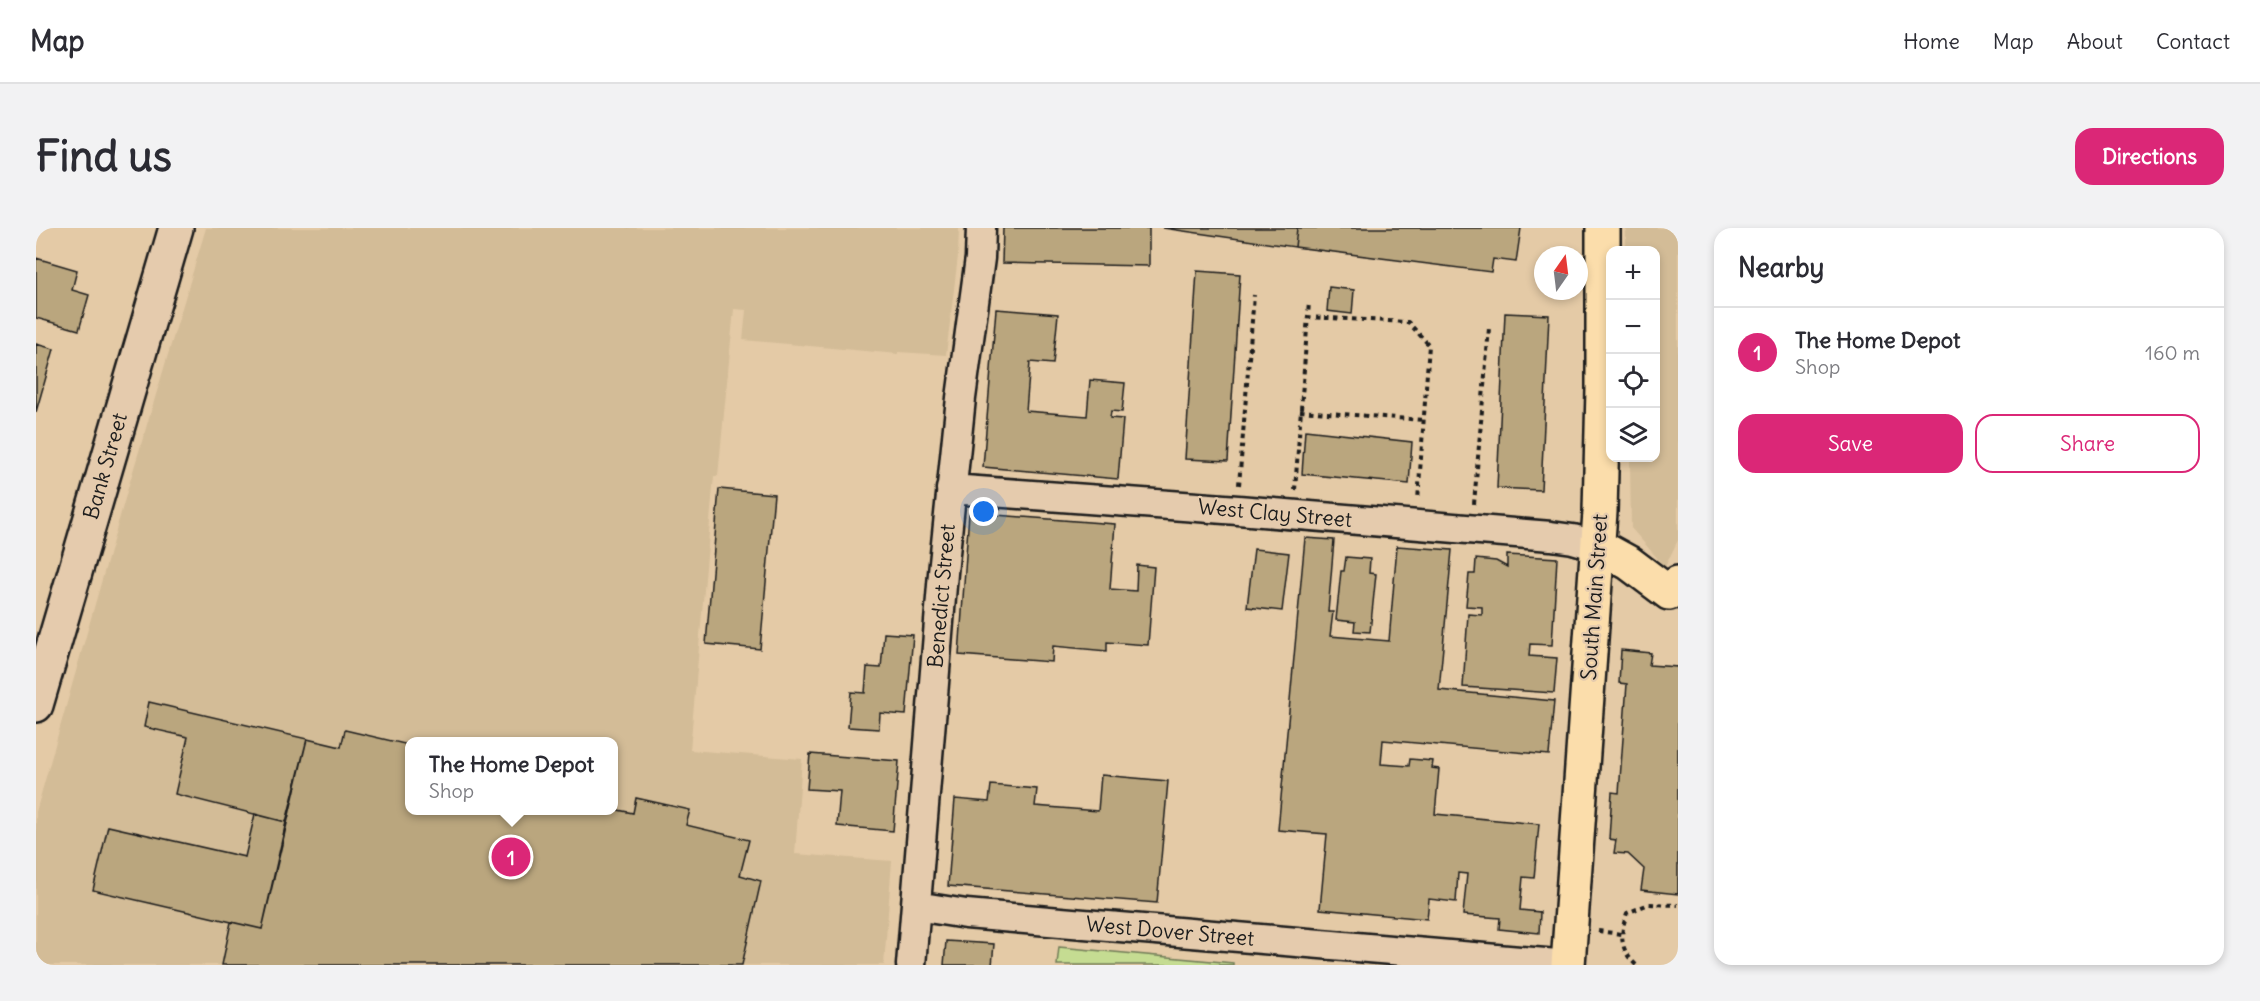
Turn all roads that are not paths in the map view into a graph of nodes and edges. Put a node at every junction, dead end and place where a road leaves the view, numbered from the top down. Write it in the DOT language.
graph roads {
  1 [pos="176,228"];
  2 [pos="981,228"];
  3 [pos="1603,228"];
  4 [pos="951,489"];
  5 [pos="1598,546"];
  6 [pos="1675,592"];
  7 [pos="36,705"];
  8 [pos="916,906"];
  9 [pos="911,965"];
  10 [pos="1569,965"];
  1 -- 7 [label="main road, Bank Street"];
  2 -- 4 [label="street, Benedict Street"];
  3 -- 5 [label="main road, South Main Street"];
  4 -- 5 [label="street, West Clay Street"];
  4 -- 8 [label="street, Benedict Street"];
  5 -- 6 [label="main road"];
  5 -- 10 [label="main road, South Main Street"];
  8 -- 9 [label="street, Benedict Street"];
  8 -- 10 [label="street, West Dover Street"];
}
